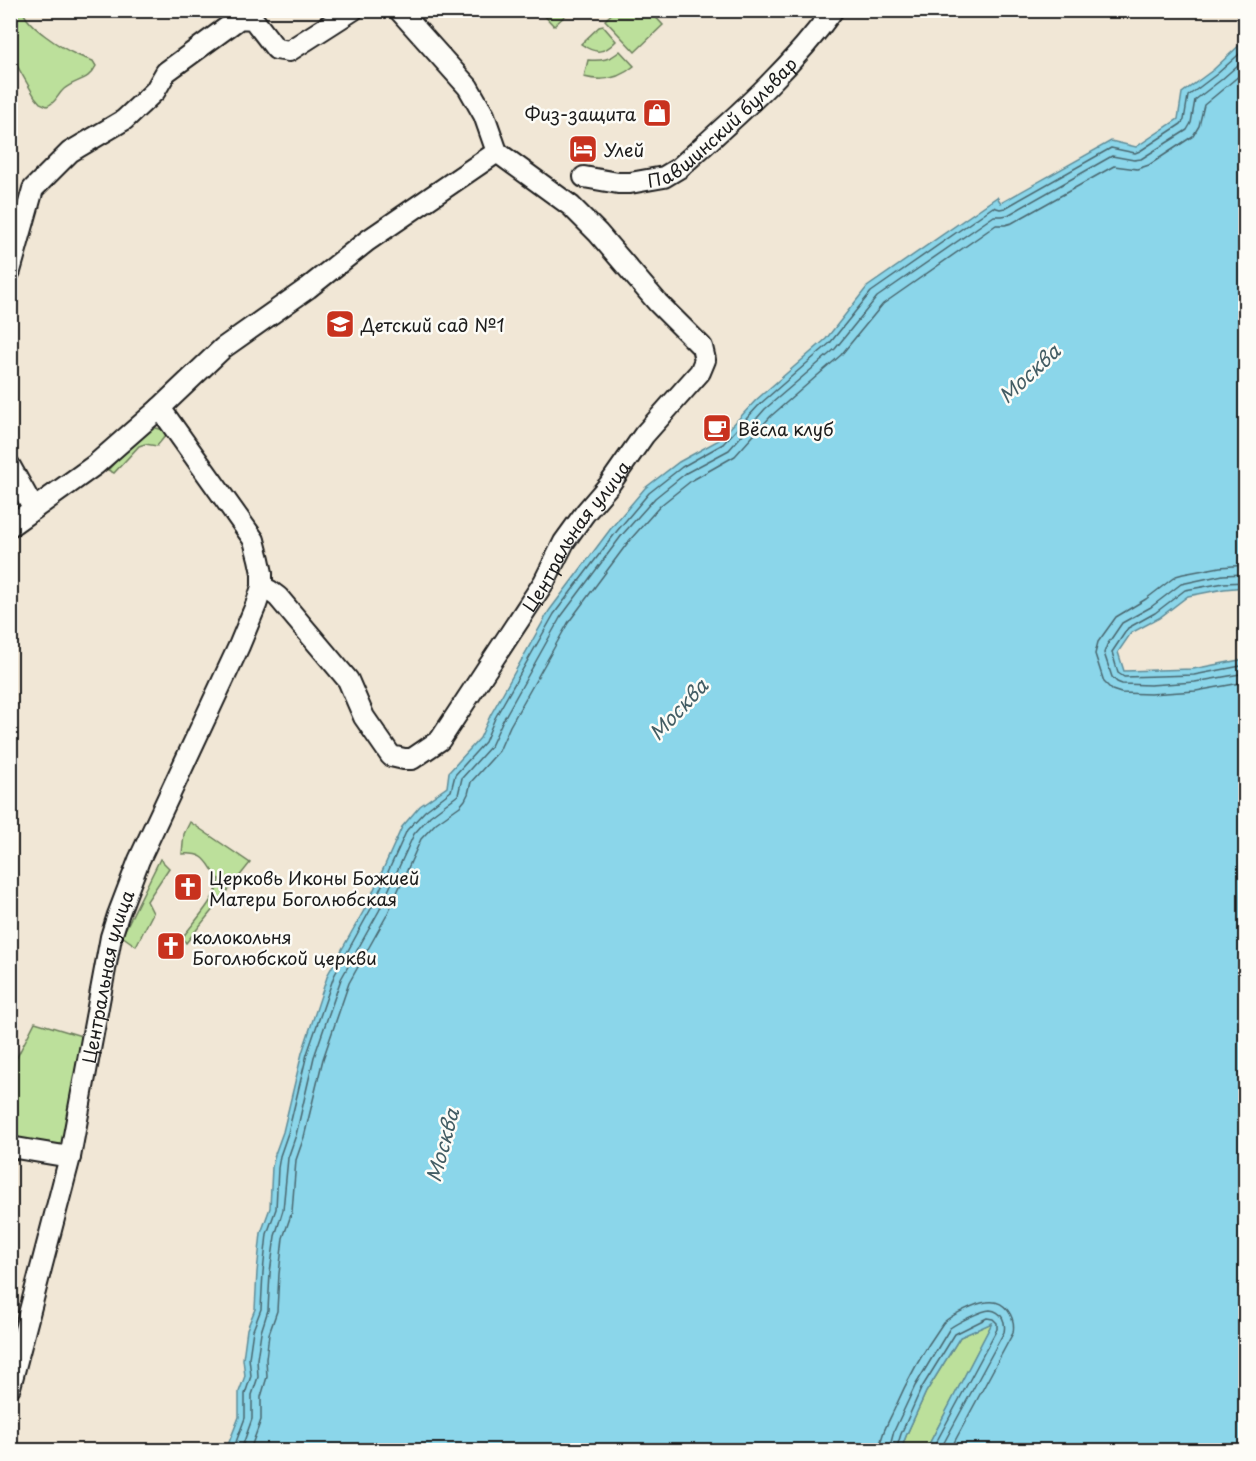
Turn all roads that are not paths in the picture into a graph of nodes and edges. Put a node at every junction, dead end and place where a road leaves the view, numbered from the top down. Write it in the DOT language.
graph roads {
  1 [pos="354,10"];
  2 [pos="399,10"];
  3 [pos="833,10"];
  4 [pos="497,152"];
  5 [pos="584,177"];
  6 [pos="10,272"];
  7 [pos="160,408"];
  8 [pos="10,466"];
  9 [pos="34,509"];
  10 [pos="10,526"];
  11 [pos="262,587"];
  12 [pos="10,1147"];
  13 [pos="70,1158"];
  14 [pos="10,1387"];
  1 -- 6 [label="street"];
  2 -- 4 [label="street"];
  3 -- 5 [label="street, Павшинский бульвар"];
  4 -- 7 [label="street"];
  4 -- 11 [label="street, Центральная улица"];
  7 -- 9 [label="street"];
  7 -- 11 [label="street, Центральная улица"];
  8 -- 9 [label="street"];
  9 -- 10 [label="street"];
  11 -- 13 [label="street, Центральная улица"];
  12 -- 13 [label="street"];
  13 -- 14 [label="street, Центральная улица"];
}
